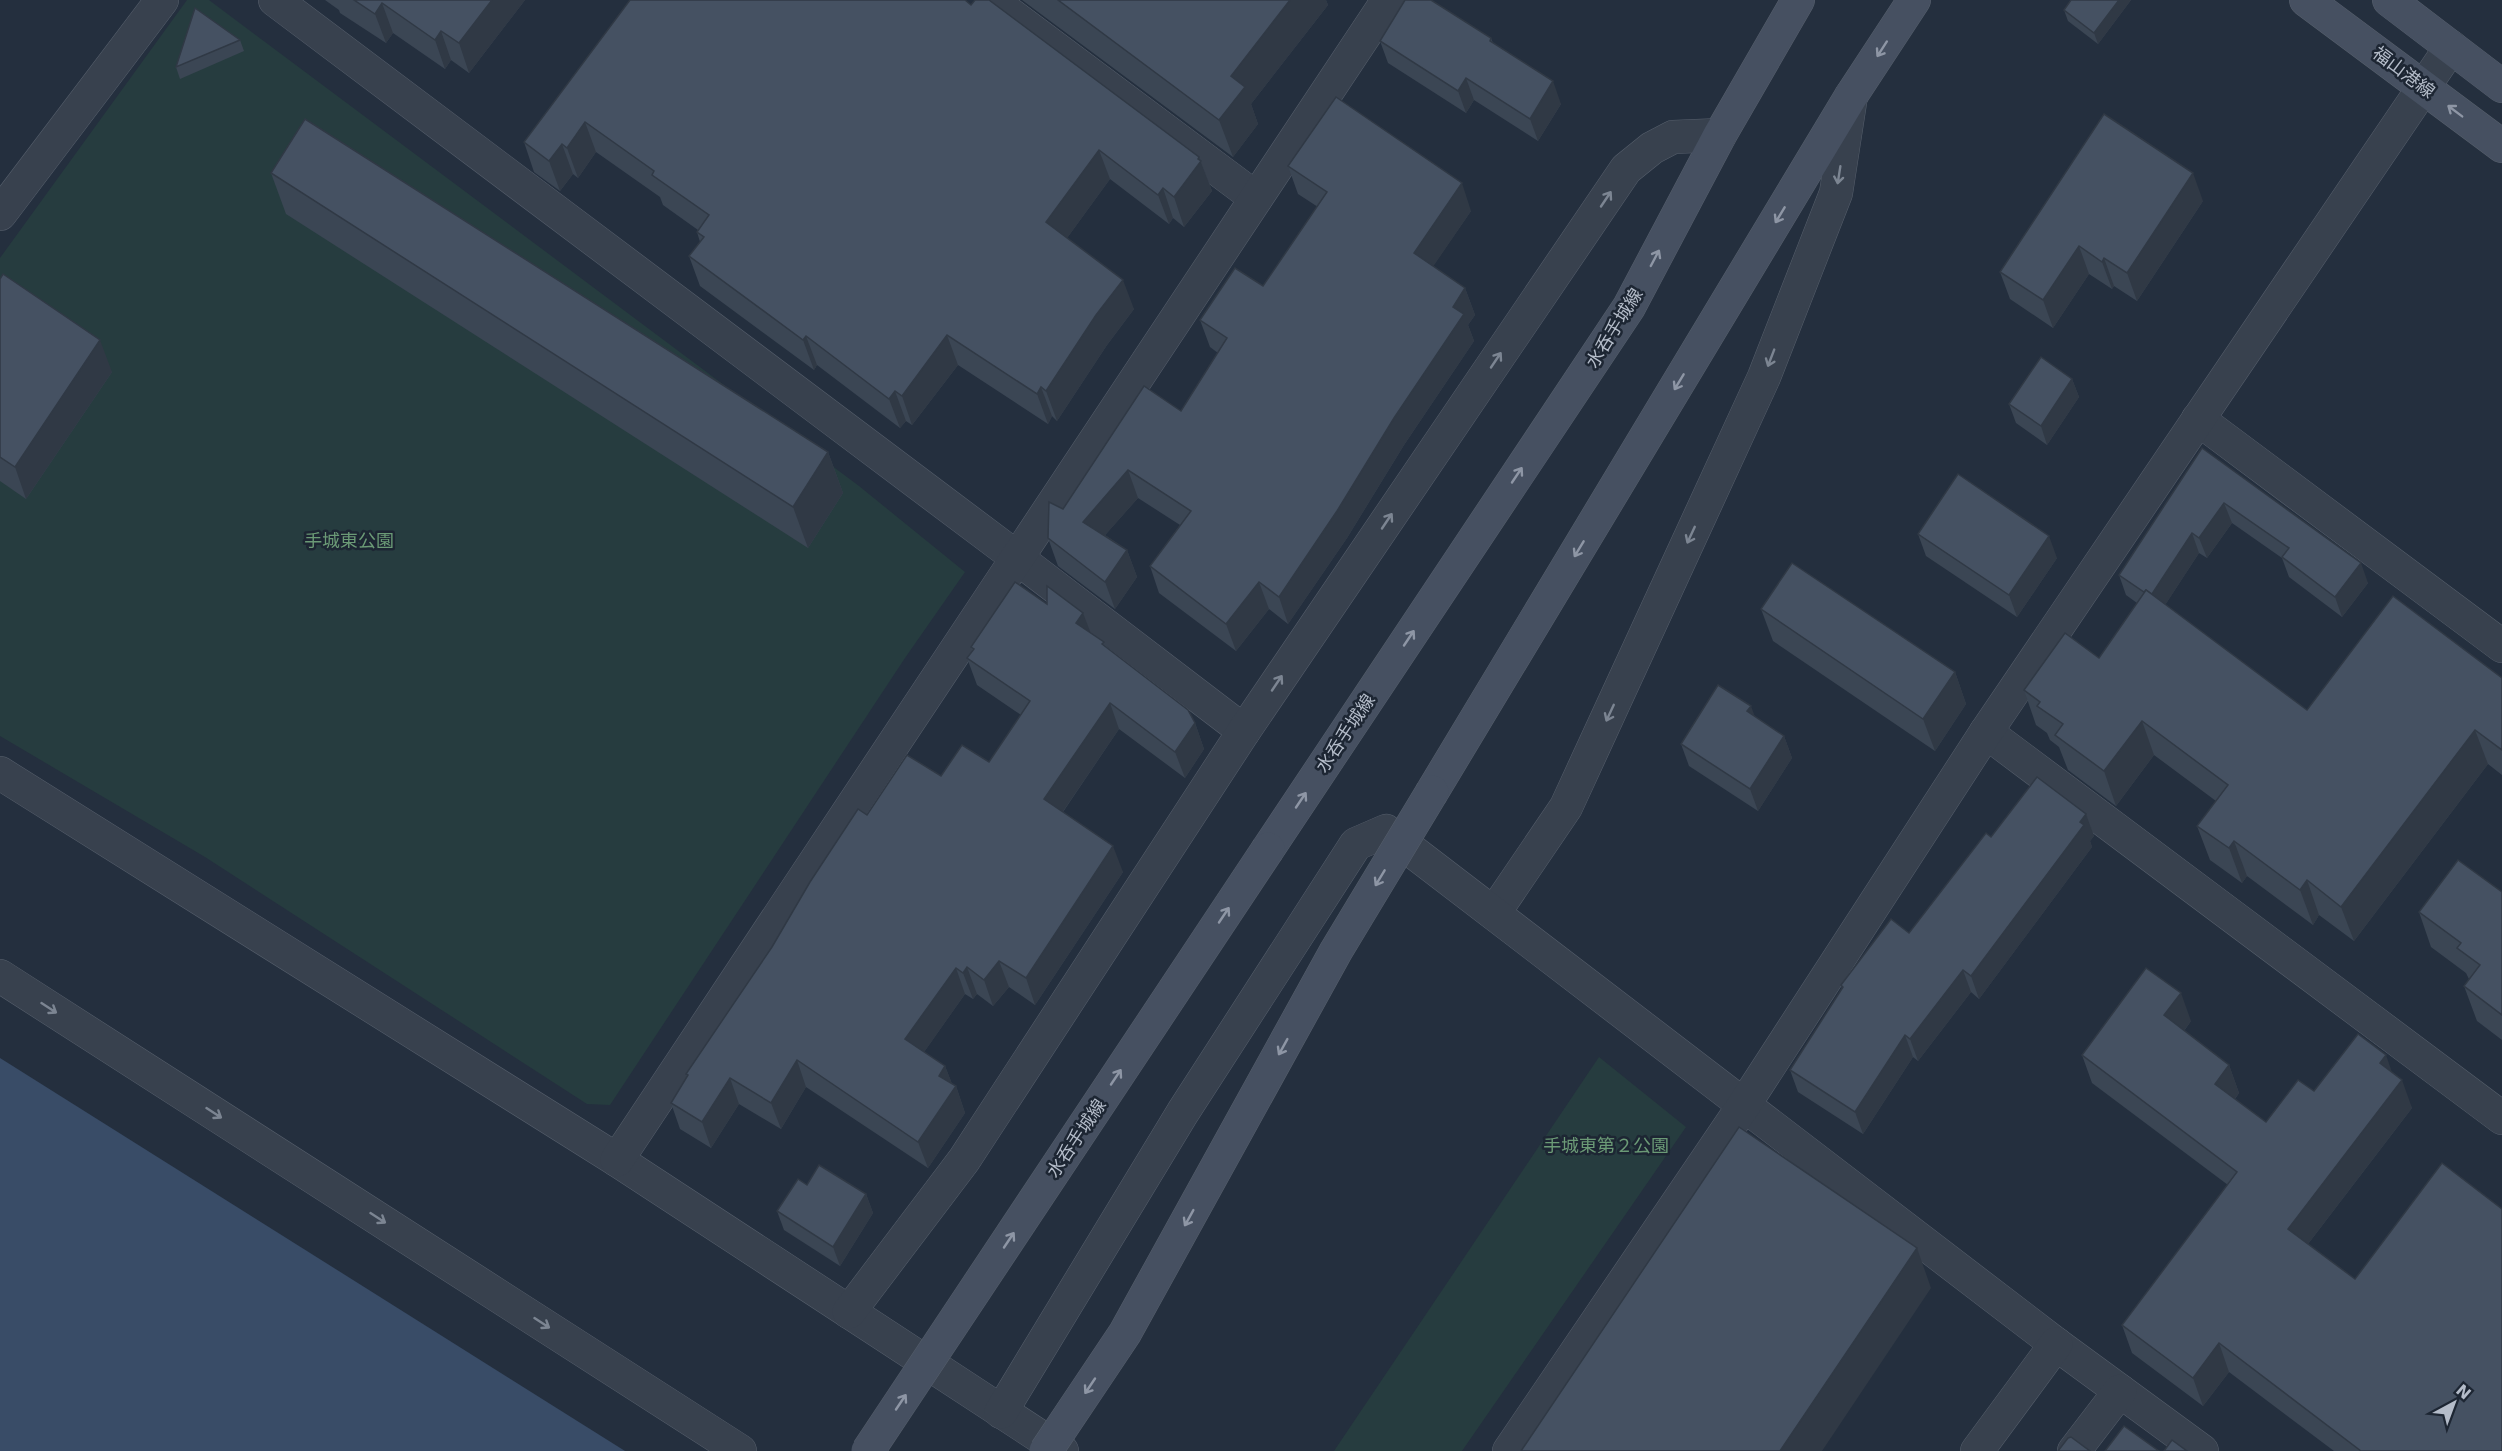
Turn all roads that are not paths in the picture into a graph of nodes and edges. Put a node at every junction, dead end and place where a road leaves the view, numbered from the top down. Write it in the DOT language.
graph roads {
  1 [pos="162,0"];
  2 [pos="275,0"];
  3 [pos="991,0"];
  4 [pos="1388,0"];
  5 [pos="1798,0"];
  6 [pos="1914,0"];
  7 [pos="2306,0"];
  8 [pos="2389,0"];
  9 [pos="2451,48"];
  10 [pos="2423,86"];
  11 [pos="2502,87"];
  12 [pos="1851,96"];
  13 [pos="1720,135"];
  14 [pos="2502,146"];
  15 [pos="1256,198"];
  16 [pos="0,214"];
  17 [pos="2198,419"];
  18 [pos="1016,557"];
  19 [pos="2502,646"];
  20 [pos="1244,731"];
  21 [pos="1986,732"];
  22 [pos="0,773"];
  23 [pos="1494,913"];
  24 [pos="0,976"];
  25 [pos="1744,1105"];
  26 [pos="2502,1118"];
  27 [pos="617,1160"];
  28 [pos="849,1312"];
  29 [pos="2056,1344"];
  30 [pos="2120,1391"];
  31 [pos="1001,1412"];
  32 [pos="740,1451"];
  33 [pos="868,1451"];
  34 [pos="1046,1451"];
  35 [pos="1062,1451"];
  36 [pos="1509,1451"];
  37 [pos="1977,1451"];
  38 [pos="2074,1451"];
  39 [pos="2202,1451"];
  1 -- 16 [label="street"];
  2 -- 18 [label="street"];
  3 -- 15 [label="street"];
  4 -- 15 [label="street"];
  5 -- 13 [label="main road, 水呑手城線"];
  6 -- 12 [label="main road, one-way"];
  7 -- 10 [label="main road, 福山港線"];
  8 -- 9 [label="main road"];
  9 -- 10 [label="street"];
  9 -- 11 [label="main road"];
  14 -- 10 [label="main road, 福山港線, one-way"];
  10 -- 17 [label="street"];
  12 -- 23 [label="street, one-way"];
  12 -- 34 [label="main road, one-way, bridge"];
  20 -- 13 [label="street, one-way"];
  33 -- 13 [label="main road, 水呑手城線, one-way, bridge"];
  15 -- 18 [label="street"];
  17 -- 19 [label="street"];
  17 -- 21 [label="street"];
  18 -- 20 [label="street"];
  18 -- 27 [label="street"];
  20 -- 28 [label="street"];
  21 -- 25 [label="street"];
  21 -- 26 [label="street"];
  22 -- 27 [label="street"];
  23 -- 25 [label="street"];
  23 -- 31 [label="street"];
  24 -- 32 [label="street, one-way"];
  25 -- 29 [label="street"];
  25 -- 36 [label="street"];
  27 -- 28 [label="street"];
  28 -- 31 [label="street"];
  29 -- 30 [label="street"];
  29 -- 37 [label="street"];
  30 -- 38 [label="street"];
  30 -- 39 [label="street"];
  31 -- 35 [label="street"];
}
